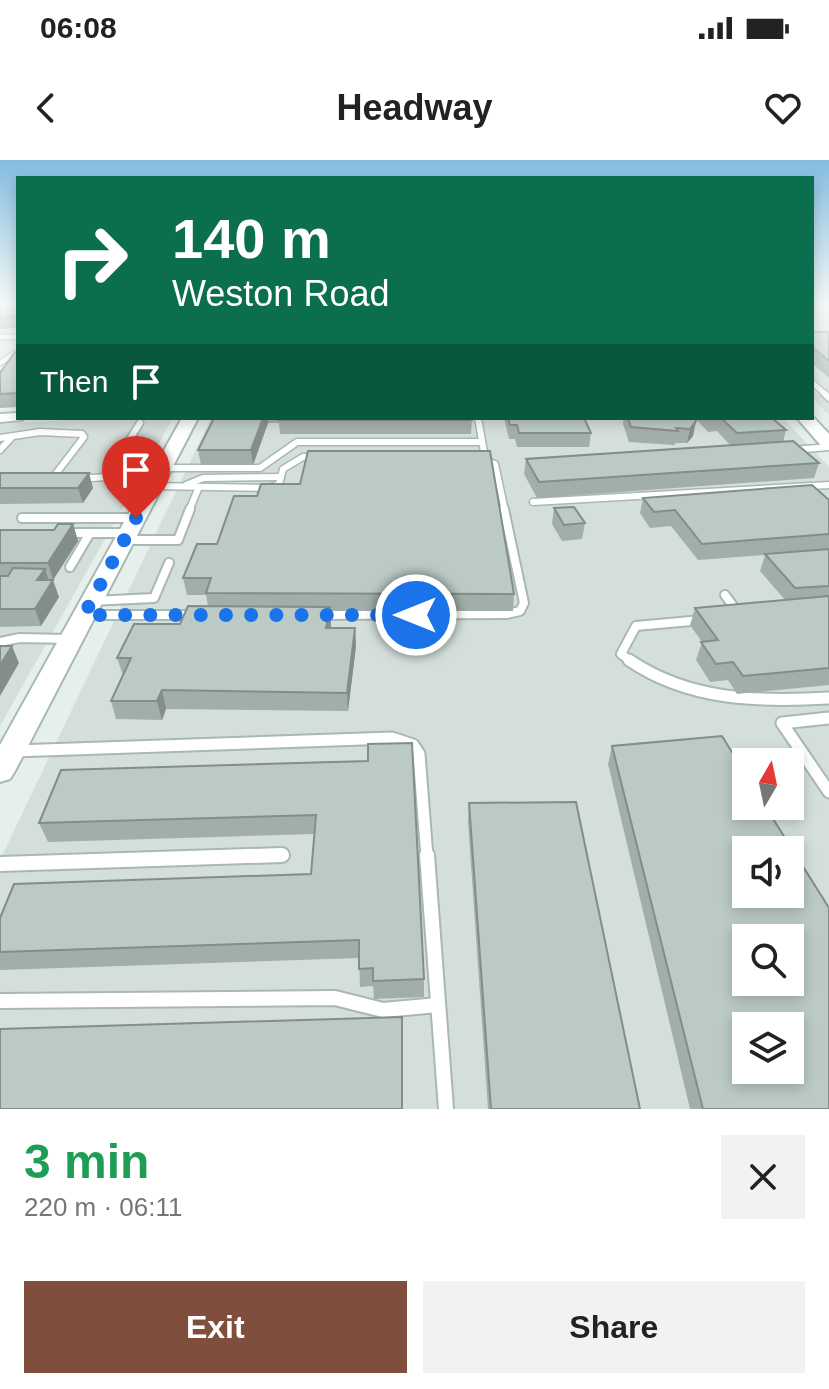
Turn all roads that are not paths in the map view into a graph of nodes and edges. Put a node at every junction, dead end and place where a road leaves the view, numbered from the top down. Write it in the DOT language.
graph roads {
  1 [pos="814,384"];
  2 [pos="829,398"];
  3 [pos="189,420"];
  4 [pos="478,420"];
  5 [pos="807,420"];
  6 [pos="140,423"];
  7 [pos="0,438"];
  8 [pos="11,438"];
  9 [pos="482,442"];
  10 [pos="829,445"];
  11 [pos="0,450"];
  12 [pos="789,450"];
  13 [pos="334,457"];
  14 [pos="460,457"];
  15 [pos="475,457"];
  16 [pos="106,477"];
  17 [pos="158,477"];
  18 [pos="281,477"];
  19 [pos="49,481"];
  20 [pos="37,482"];
  21 [pos="185,485"];
  22 [pos="829,485"];
  23 [pos="198,489"];
  24 [pos="533,502"];
  25 [pos="22,518"];
  26 [pos="130,530"];
  27 [pos="60,533"];
  28 [pos="90,533"];
  29 [pos="169,563"];
  30 [pos="70,567"];
  31 [pos="725,595"];
  32 [pos="88,608"];
  33 [pos="206,615"];
  34 [pos="317,615"];
  35 [pos="756,615"];
  36 [pos="741,617"];
  37 [pos="726,618"];
  38 [pos="711,619"];
  39 [pos="71,639"];
  40 [pos="0,642"];
  41 [pos="829,698"];
  42 [pos="829,718"];
  43 [pos="5,761"];
  44 [pos="829,792"];
  45 [pos="282,855"];
  46 [pos="0,864"];
  47 [pos="0,1001"];
  48 [pos="438,1005"];
  49 [pos="446,1109"];
  1 -- 2 [label="lane"];
  3 -- 17 [label="main road"];
  4 -- 9 [label="lane"];
  5 -- 10 [label="main road"];
  6 -- 16 [label="lane"];
  7 -- 8 [label="lane"];
  8 -- 11 [label="lane"];
  8 -- 19 [label="lane"];
  9 -- 15 [label="lane"];
  9 -- 17 [label="lane"];
  10 -- 12 [label="lane"];
  13 -- 18 [label="lane"];
  14 -- 15 [label="lane"];
  15 -- 34 [label="lane"];
  16 -- 17 [label="lane"];
  16 -- 19 [label="lane"];
  17 -- 21 [label="lane"];
  17 -- 26 [label="main road"];
  18 -- 21 [label="lane"];
  18 -- 23 [label="lane"];
  19 -- 20 [label="lane"];
  21 -- 23 [label="lane"];
  22 -- 24 [label="lane"];
  23 -- 26 [label="lane"];
  25 -- 26 [label="lane"];
  26 -- 28 [label="lane"];
  26 -- 32 [label="main road"];
  27 -- 28 [label="lane"];
  28 -- 30 [label="lane"];
  29 -- 32 [label="lane"];
  31 -- 36 [label="lane"];
  32 -- 33 [label="lane"];
  32 -- 39 [label="main road"];
  35 -- 36 [label="lane"];
  36 -- 37 [label="lane"];
  38 -- 41 [label="lane"];
  39 -- 40 [label="lane"];
  39 -- 43 [label="main road"];
  42 -- 44 [label="lane"];
  43 -- 48 [label="lane"];
  45 -- 46 [label="lane"];
  47 -- 48 [label="lane"];
  48 -- 49 [label="lane"];
}
